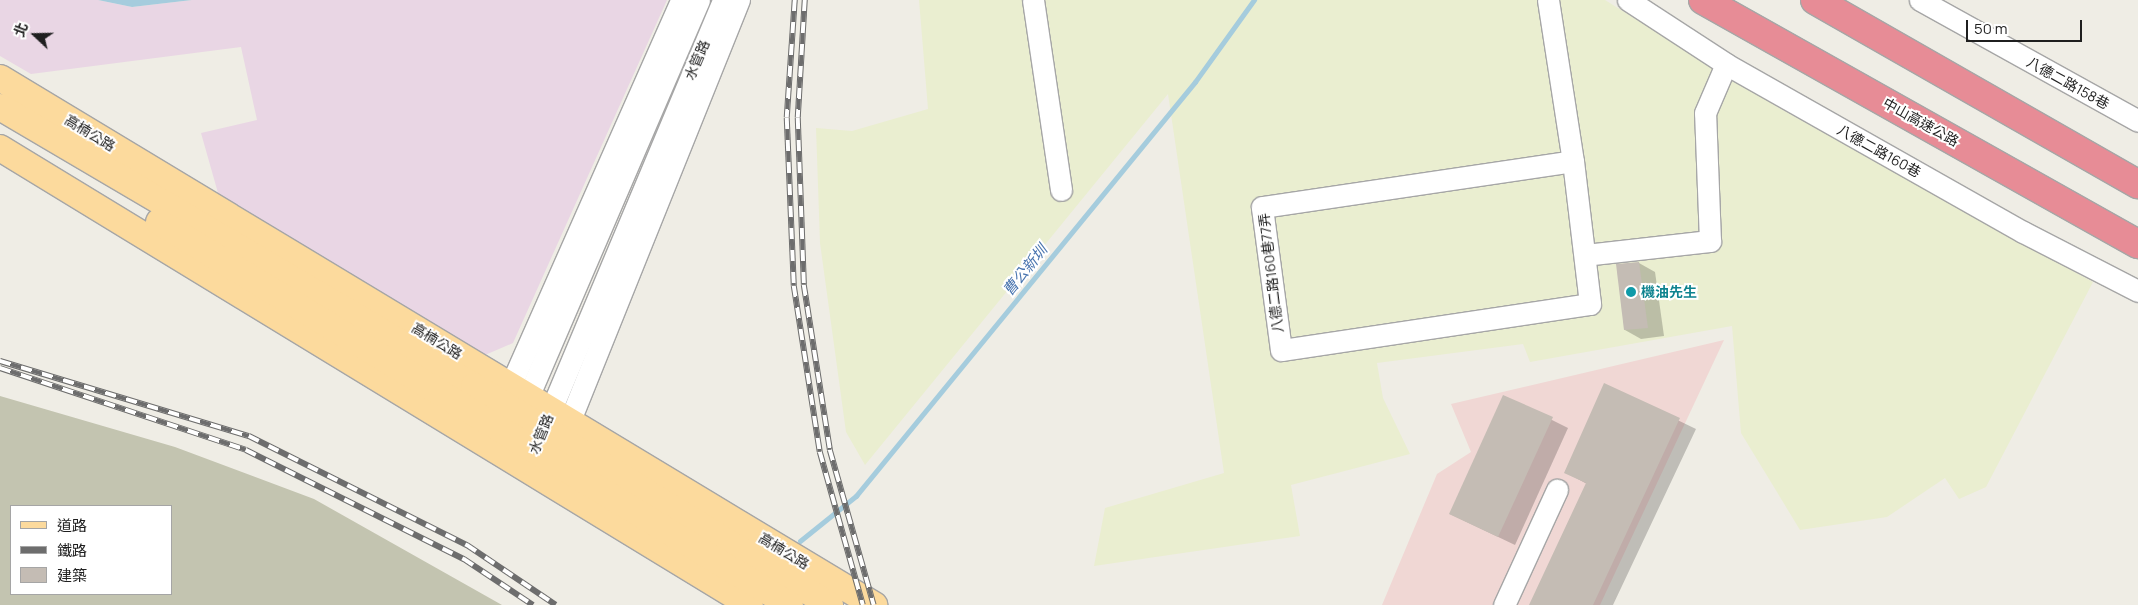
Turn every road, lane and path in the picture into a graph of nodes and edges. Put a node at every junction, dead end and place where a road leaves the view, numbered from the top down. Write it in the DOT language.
graph roads {
  1 [pos="682,0"];
  2 [pos="699,0"];
  3 [pos="722,0"];
  4 [pos="739,0"];
  5 [pos="1033,0"];
  6 [pos="1548,0"];
  7 [pos="1628,0"];
  8 [pos="1703,0"];
  9 [pos="1815,0"];
  10 [pos="1920,0"];
  11 [pos="1726,64"];
  12 [pos="0,78"];
  13 [pos="0,107"];
  14 [pos="2138,122"];
  15 [pos="0,126"];
  16 [pos="0,148"];
  17 [pos="1573,161"];
  18 [pos="2138,184"];
  19 [pos="1061,190"];
  20 [pos="2138,244"];
  21 [pos="1584,255"];
  22 [pos="2138,291"];
  23 [pos="510,416"];
  24 [pos="549,440"];
  25 [pos="1557,490"];
  26 [pos="750,605"];
  27 [pos="790,605"];
  28 [pos="830,605"];
  29 [pos="874,605"];
  30 [pos="1504,605"];
  1 -- 23 [label="street"];
  2 -- 23 [label="street, 水管路"];
  3 -- 24 [label="street, 水管路"];
  4 -- 24 [label="street, 水管路"];
  5 -- 19 [label="street"];
  6 -- 17 [label="street, 八德二路160巷77弄"];
  7 -- 11 [label="street, 八德二路160巷"];
  8 -- 20 [label="highway, 中山高速公路"];
  9 -- 18 [label="highway"];
  10 -- 14 [label="street, 八德二路158巷"];
  11 -- 21 [label="street"];
  11 -- 22 [label="street, 八德二路160巷"];
  12 -- 23 [label="main road, 高楠公路"];
  13 -- 23 [label="main road, 高楠公路"];
  15 -- 23 [label="main road, 高楠公路"];
  16 -- 23 [label="main road, 高楠公路"];
  17 -- 21 [label="street, 八德二路160巷77弄"];
  17 -- 21 [label="street, 八德二路160巷77弄"];
  23 -- 24 [label="main road, 高楠公路"];
  23 -- 24 [label="main road, 高楠公路"];
  24 -- 26 [label="main road, 高楠公路"];
  24 -- 27 [label="main road, 高楠公路"];
  24 -- 28 [label="main road, 高楠公路"];
  24 -- 29 [label="main road, 高楠公路"];
  25 -- 30 [label="street"];
}
